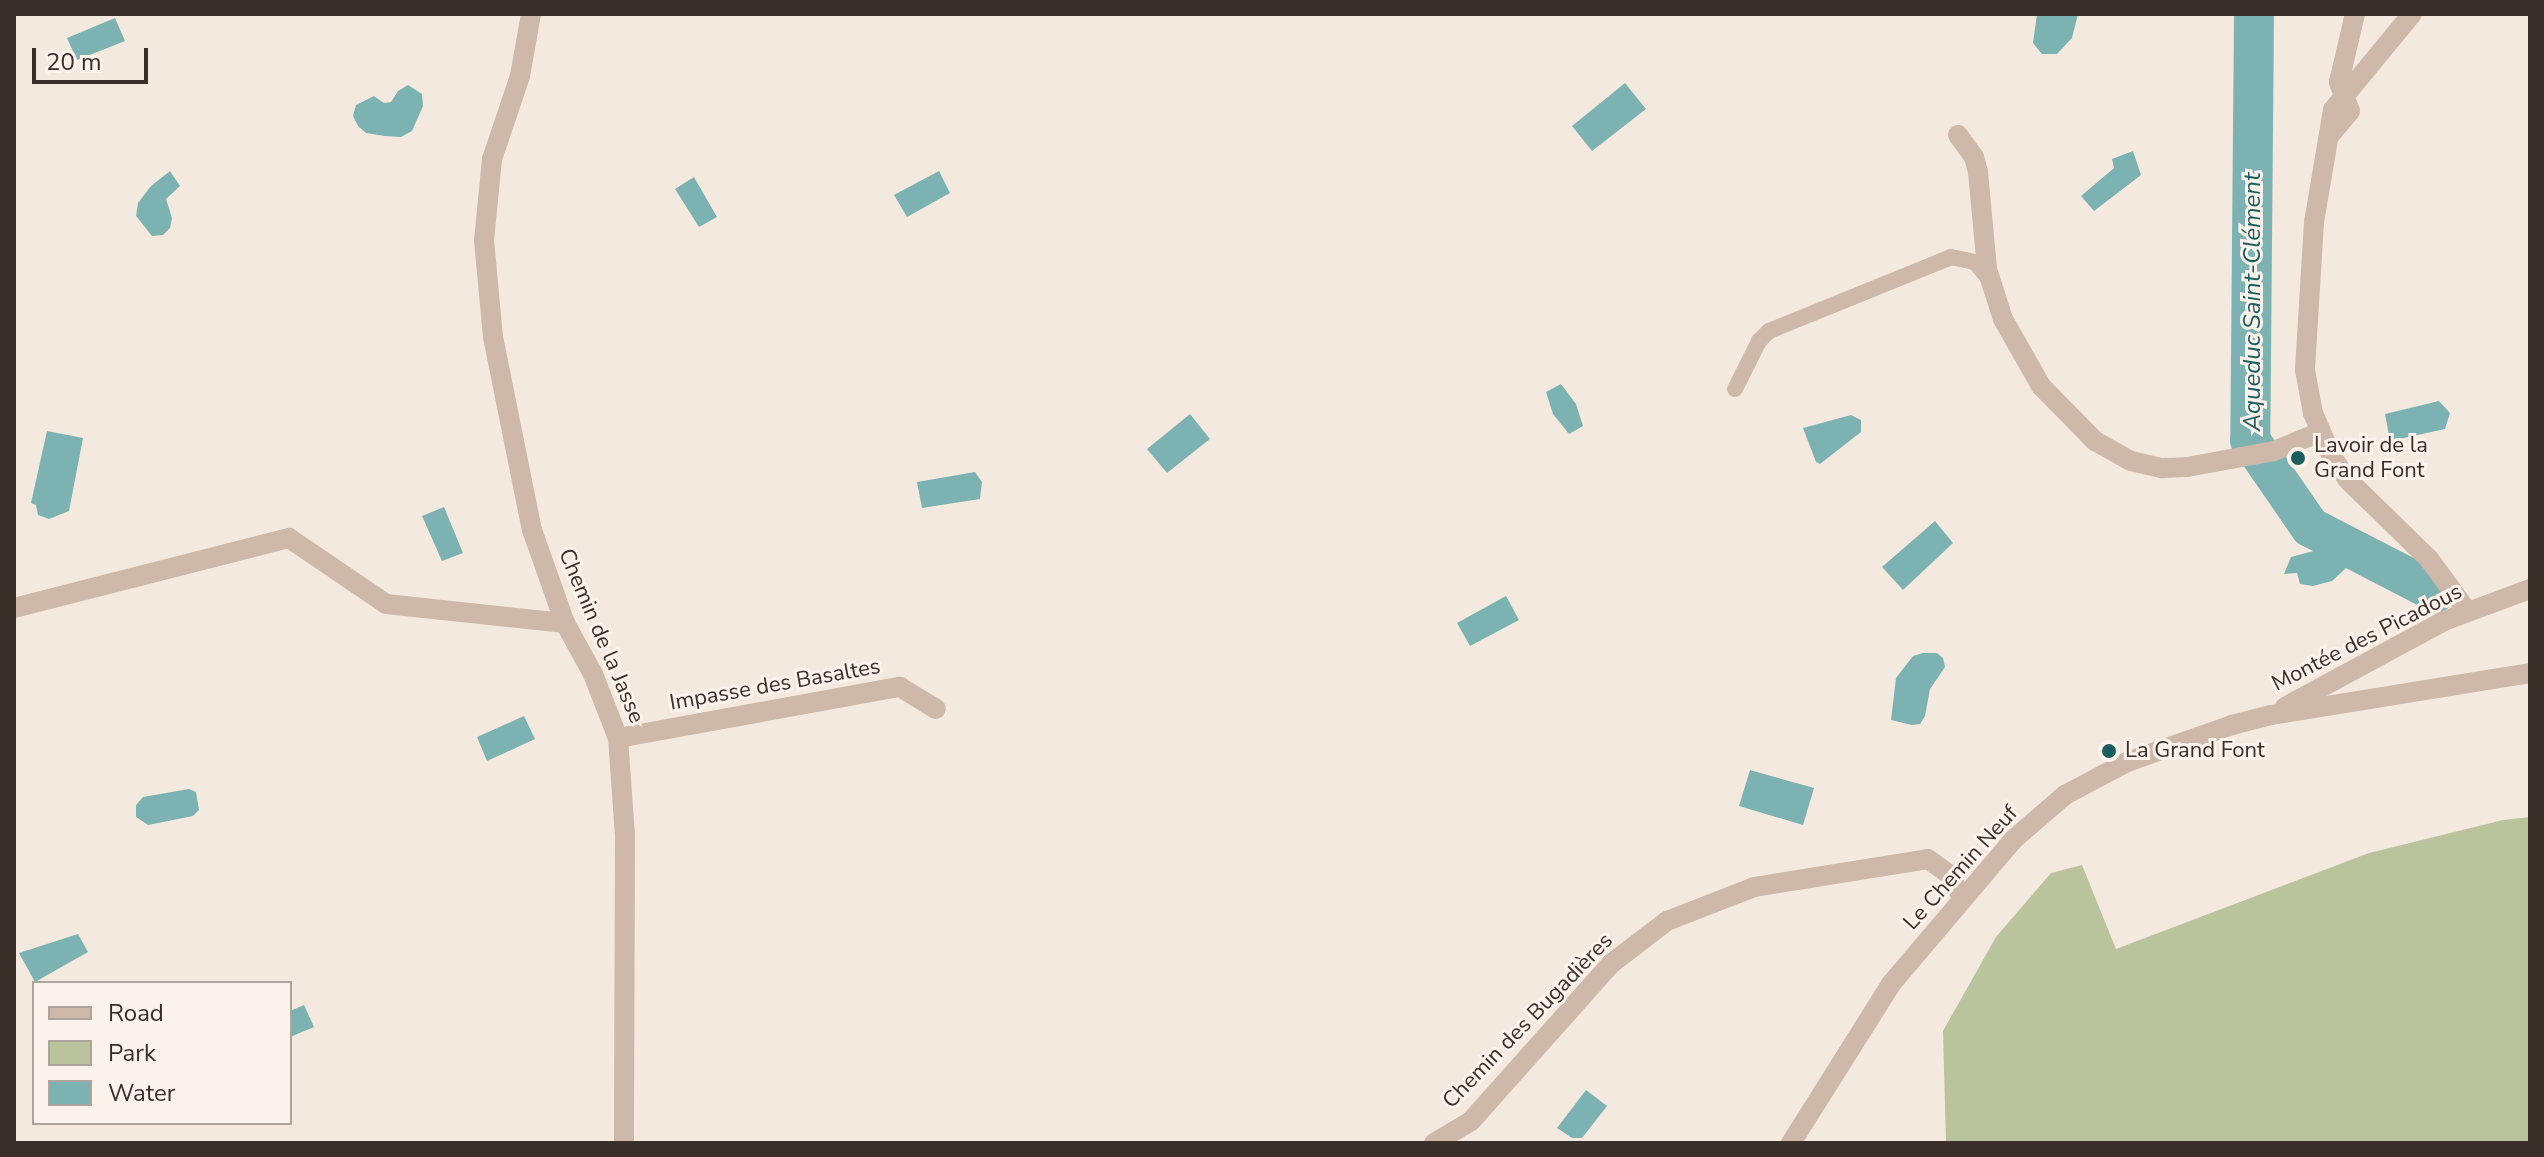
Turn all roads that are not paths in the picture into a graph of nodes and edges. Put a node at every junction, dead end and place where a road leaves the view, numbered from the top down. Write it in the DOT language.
graph roads {
  1 [pos="531,14"];
  2 [pos="2355,14"];
  3 [pos="2412,14"];
  4 [pos="2344,97"];
  5 [pos="1958,135"];
  6 [pos="1991,282"];
  7 [pos="1735,389"];
  8 [pos="2320,432"];
  9 [pos="2530,589"];
  10 [pos="14,608"];
  11 [pos="2467,611"];
  12 [pos="565,623"];
  13 [pos="2530,673"];
  14 [pos="936,709"];
  15 [pos="2271,715"];
  16 [pos="618,738"];
  17 [pos="1962,897"];
  18 [pos="624,1143"];
  19 [pos="1434,1143"];
  20 [pos="1791,1143"];
  1 -- 12 [label="street, Chemin de la Jasse"];
  2 -- 4 [label="street"];
  3 -- 4 [label="street"];
  4 -- 8 [label="street"];
  5 -- 6 [label="street"];
  6 -- 7 [label="lane"];
  6 -- 8 [label="street"];
  8 -- 11 [label="street"];
  9 -- 11 [label="street, Montée des Picadous"];
  10 -- 12 [label="street"];
  11 -- 15 [label="street, Montée des Picadous"];
  12 -- 16 [label="street, Chemin de la Jasse"];
  13 -- 15 [label="street, Le Chemin Neuf"];
  14 -- 16 [label="street, Impasse des Basaltes"];
  15 -- 17 [label="street, Le Chemin Neuf"];
  16 -- 18 [label="street, Chemin de la Jasse"];
  17 -- 19 [label="street, Chemin des Bugadières"];
  17 -- 20 [label="street, Le Chemin Neuf"];
}
